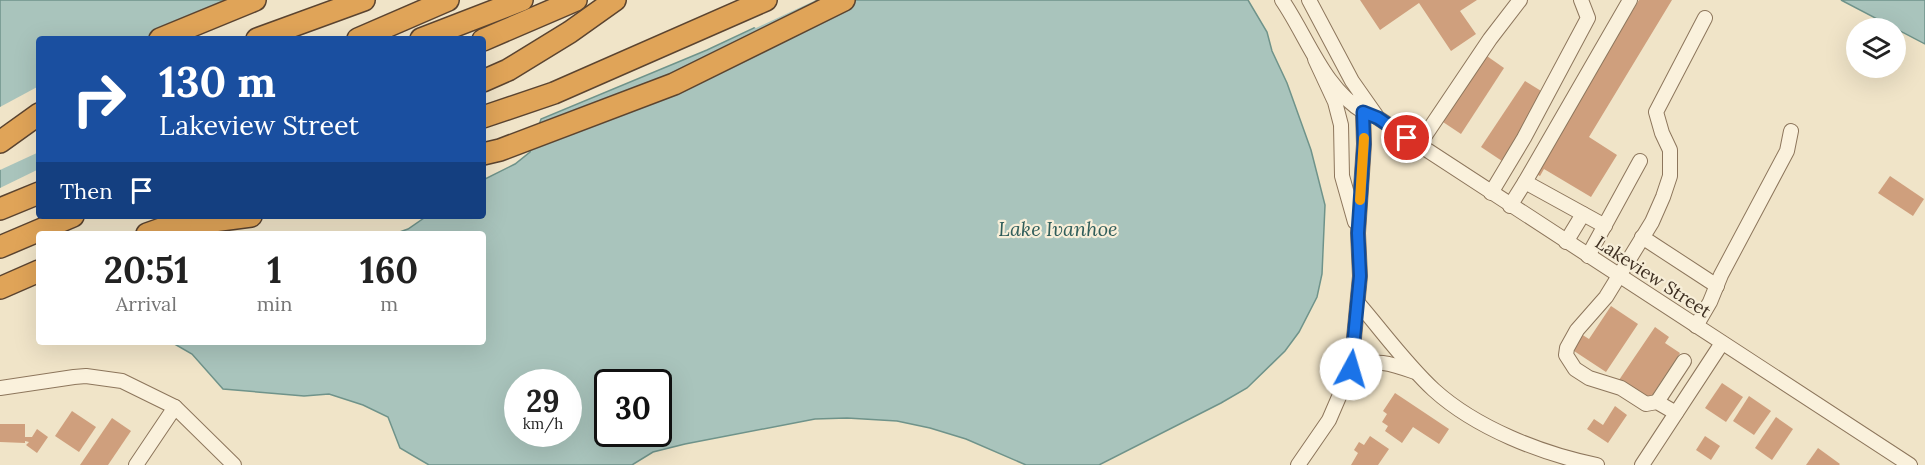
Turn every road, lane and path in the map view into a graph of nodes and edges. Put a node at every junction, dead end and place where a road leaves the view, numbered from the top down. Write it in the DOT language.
graph roads {
  1 [pos="255,0"];
  2 [pos="364,0"];
  3 [pos="448,0"];
  4 [pos="522,0"];
  5 [pos="615,0"];
  6 [pos="766,0"];
  7 [pos="844,0"];
  8 [pos="1282,0"];
  9 [pos="1309,0"];
  10 [pos="1520,0"];
  11 [pos="1581,0"];
  12 [pos="1630,0"];
  13 [pos="574,1"];
  14 [pos="1705,18"];
  15 [pos="167,36"];
  16 [pos="265,36"];
  17 [pos="365,36"];
  18 [pos="429,36"];
  19 [pos="486,39"];
  20 [pos="1315,59"];
  21 [pos="486,80"];
  22 [pos="1359,92"];
  23 [pos="1363,112"];
  24 [pos="36,116"];
  25 [pos="486,116"];
  26 [pos="1378,118"];
  27 [pos="36,130"];
  28 [pos="1791,131"];
  29 [pos="0,142"];
  30 [pos="1418,146"];
  31 [pos="0,147"];
  32 [pos="491,152"];
  33 [pos="1640,161"];
  34 [pos="1525,182"];
  35 [pos="1491,193"];
  36 [pos="36,194"];
  37 [pos="1510,206"];
  38 [pos="0,209"];
  39 [pos="1583,214"];
  40 [pos="66,219"];
  41 [pos="190,219"];
  42 [pos="228,219"];
  43 [pos="1605,226"];
  44 [pos="167,227"];
  45 [pos="36,231"];
  46 [pos="37,231"];
  47 [pos="156,231"];
  48 [pos="1358,233"];
  49 [pos="1642,237"];
  50 [pos="1566,242"];
  51 [pos="8,243"];
  52 [pos="1588,256"];
  53 [pos="36,272"];
  54 [pos="1618,276"];
  55 [pos="1717,286"];
  56 [pos="0,288"];
  57 [pos="1358,303"];
  58 [pos="1696,326"];
  59 [pos="1722,343"];
  60 [pos="1684,361"];
  61 [pos="1351,369"];
  62 [pos="1416,372"];
  63 [pos="0,388"];
  64 [pos="1658,402"];
  65 [pos="175,406"];
  66 [pos="1676,414"];
  67 [pos="1902,463"];
  68 [pos="136,465"];
  69 [pos="234,465"];
  70 [pos="1298,465"];
  71 [pos="1597,465"];
  72 [pos="1642,465"];
  1 -- 15 [label="highway"];
  2 -- 16 [label="highway"];
  3 -- 17 [label="highway"];
  4 -- 18 [label="highway"];
  5 -- 21 [label="highway"];
  6 -- 25 [label="highway"];
  7 -- 32 [label="highway"];
  8 -- 20 [label="street, Lakeview Street"];
  9 -- 22 [label="street, Lakeview Street"];
  10 -- 30 [label="street"];
  11 -- 35 [label="street"];
  12 -- 34 [label="street"];
  13 -- 19 [label="highway"];
  14 -- 49 [label="street"];
  20 -- 23 [label="street, Lakeview Street"];
  20 -- 48 [label="street"];
  22 -- 23 [label="street"];
  22 -- 26 [label="street, Lakeview Street"];
  23 -- 26 [label="street, Lakeview Street"];
  23 -- 48 [label="street"];
  24 -- 29 [label="highway"];
  26 -- 30 [label="street, Lakeview Street"];
  27 -- 31 [label="highway"];
  28 -- 55 [label="street"];
  30 -- 35 [label="street, Lakeview Street"];
  33 -- 43 [label="street"];
  34 -- 37 [label="street"];
  34 -- 39 [label="street"];
  35 -- 37 [label="street, Lakeview Street"];
  36 -- 38 [label="highway"];
  37 -- 50 [label="street, Lakeview Street"];
  39 -- 43 [label="street"];
  39 -- 50 [label="street"];
  40 -- 46 [label="highway"];
  41 -- 44 [label="highway"];
  42 -- 44 [label="highway"];
  43 -- 52 [label="street"];
  44 -- 47 [label="highway"];
  45 -- 51 [label="highway"];
  48 -- 57 [label="street"];
  49 -- 54 [label="street"];
  49 -- 55 [label="street"];
  50 -- 52 [label="street, Lakeview Street"];
  52 -- 54 [label="street, Lakeview Street"];
  53 -- 56 [label="highway"];
  54 -- 58 [label="street, Lakeview Street"];
  54 -- 64 [label="street"];
  55 -- 58 [label="street"];
  57 -- 61 [label="street"];
  57 -- 62 [label="street"];
  58 -- 59 [label="street, Lakeview Street"];
  59 -- 66 [label="street"];
  59 -- 67 [label="street, Lakeview Street"];
  60 -- 64 [label="street"];
  61 -- 62 [label="street"];
  61 -- 70 [label="street"];
  62 -- 71 [label="street"];
  63 -- 65 [label="street"];
  64 -- 66 [label="street"];
  65 -- 68 [label="street"];
  65 -- 69 [label="street"];
  66 -- 72 [label="street"];
}
